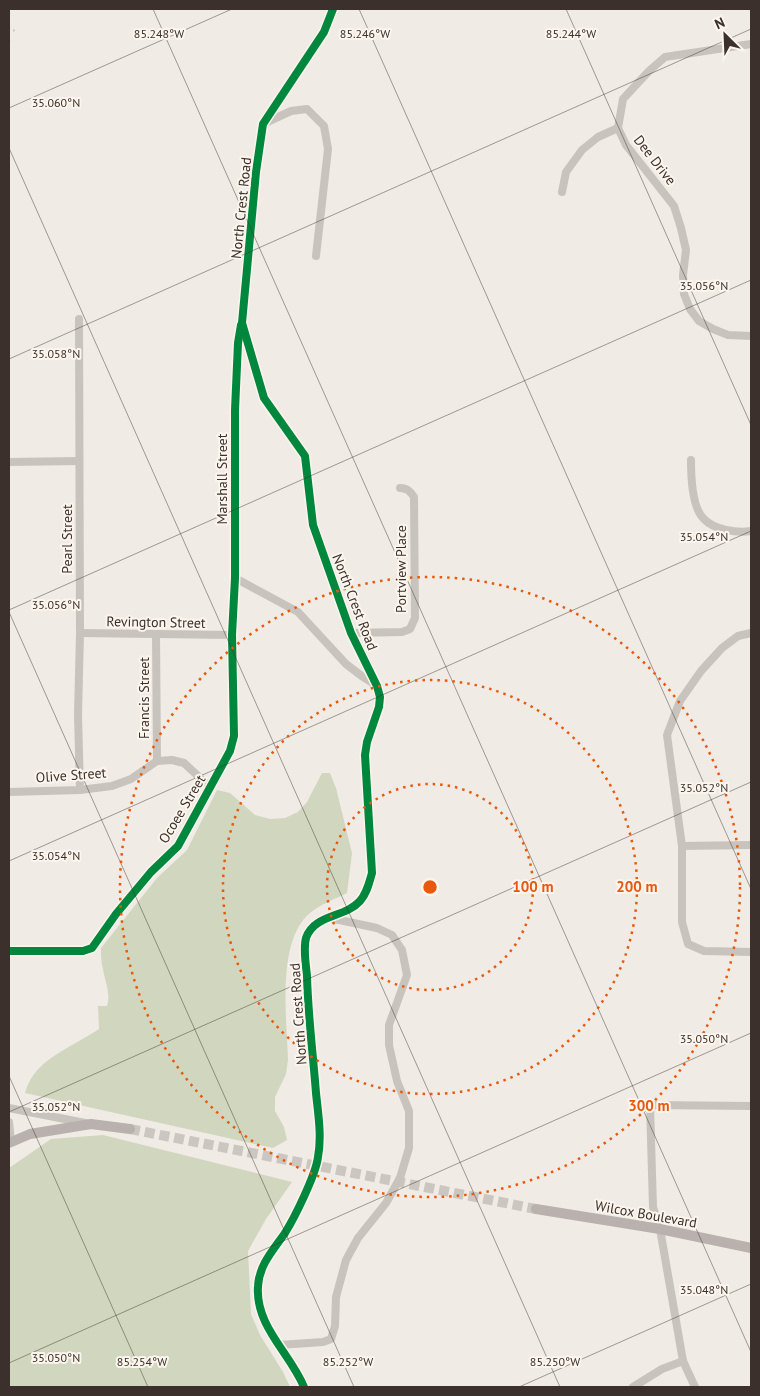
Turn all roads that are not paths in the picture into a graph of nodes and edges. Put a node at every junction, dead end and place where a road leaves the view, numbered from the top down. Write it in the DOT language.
graph roads {
  1 [pos="333,9"];
  2 [pos="751,44"];
  3 [pos="264,124"];
  4 [pos="618,128"];
  5 [pos="562,192"];
  6 [pos="316,256"];
  7 [pos="79,319"];
  8 [pos="242,323"];
  9 [pos="751,336"];
  10 [pos="691,460"];
  11 [pos="79,461"];
  12 [pos="9,462"];
  13 [pos="400,488"];
  14 [pos="751,531"];
  15 [pos="235,578"];
  16 [pos="80,633"];
  17 [pos="351,633"];
  18 [pos="751,634"];
  19 [pos="156,635"];
  20 [pos="232,635"];
  21 [pos="377,686"];
  22 [pos="156,760"];
  23 [pos="210,787"];
  24 [pos="80,790"];
  25 [pos="9,792"];
  26 [pos="751,845"];
  27 [pos="682,846"];
  28 [pos="329,918"];
  29 [pos="9,951"];
  30 [pos="751,952"];
  31 [pos="751,1106"];
  32 [pos="9,1108"];
  33 [pos="9,1122"];
  34 [pos="91,1124"];
  35 [pos="130,1130"];
  36 [pos="10,1142"];
  37 [pos="536,1209"];
  38 [pos="660,1229"];
  39 [pos="751,1248"];
  40 [pos="279,1344"];
  41 [pos="683,1361"];
  42 [pos="304,1387"];
  43 [pos="633,1387"];
  44 [pos="695,1387"];
  1 -- 3 [label="street, North Crest Road"];
  2 -- 4 [label="street, Dee Drive"];
  3 -- 6 [label="street"];
  3 -- 8 [label="street, North Crest Road"];
  4 -- 5 [label="street"];
  4 -- 9 [label="street, Dee Drive"];
  7 -- 11 [label="street, Pearl Street"];
  8 -- 15 [label="street, Marshall Street"];
  8 -- 17 [label="street, North Crest Road"];
  10 -- 14 [label="street"];
  11 -- 12 [label="street"];
  11 -- 16 [label="street, Pearl Street"];
  13 -- 17 [label="street, Portview Place"];
  15 -- 20 [label="street, Marshall Street"];
  15 -- 21 [label="street"];
  16 -- 19 [label="street, Revington Street"];
  16 -- 24 [label="street, Pearl Street"];
  17 -- 21 [label="street, North Crest Road"];
  18 -- 27 [label="street"];
  19 -- 20 [label="street, Revington Street"];
  19 -- 22 [label="street, Francis Street"];
  20 -- 23 [label="street, Ocoee Street"];
  21 -- 28 [label="street, North Crest Road"];
  22 -- 23 [label="street"];
  22 -- 24 [label="street, Olive Street"];
  23 -- 29 [label="street, Ocoee Street"];
  24 -- 25 [label="street, Olive Street"];
  26 -- 27 [label="street"];
  27 -- 30 [label="street"];
  28 -- 40 [label="street, North Crest Road"];
  28 -- 40 [label="street"];
  31 -- 38 [label="street"];
  32 -- 34 [label="street"];
  33 -- 36 [label="street"];
  34 -- 35 [label="main road"];
  34 -- 36 [label="main road"];
  37 -- 38 [label="main road, Wilcox Boulevard"];
  38 -- 39 [label="main road, Wilcox Boulevard"];
  38 -- 41 [label="street"];
  40 -- 42 [label="street, North Crest Road"];
  41 -- 43 [label="street"];
  41 -- 44 [label="street"];
}
